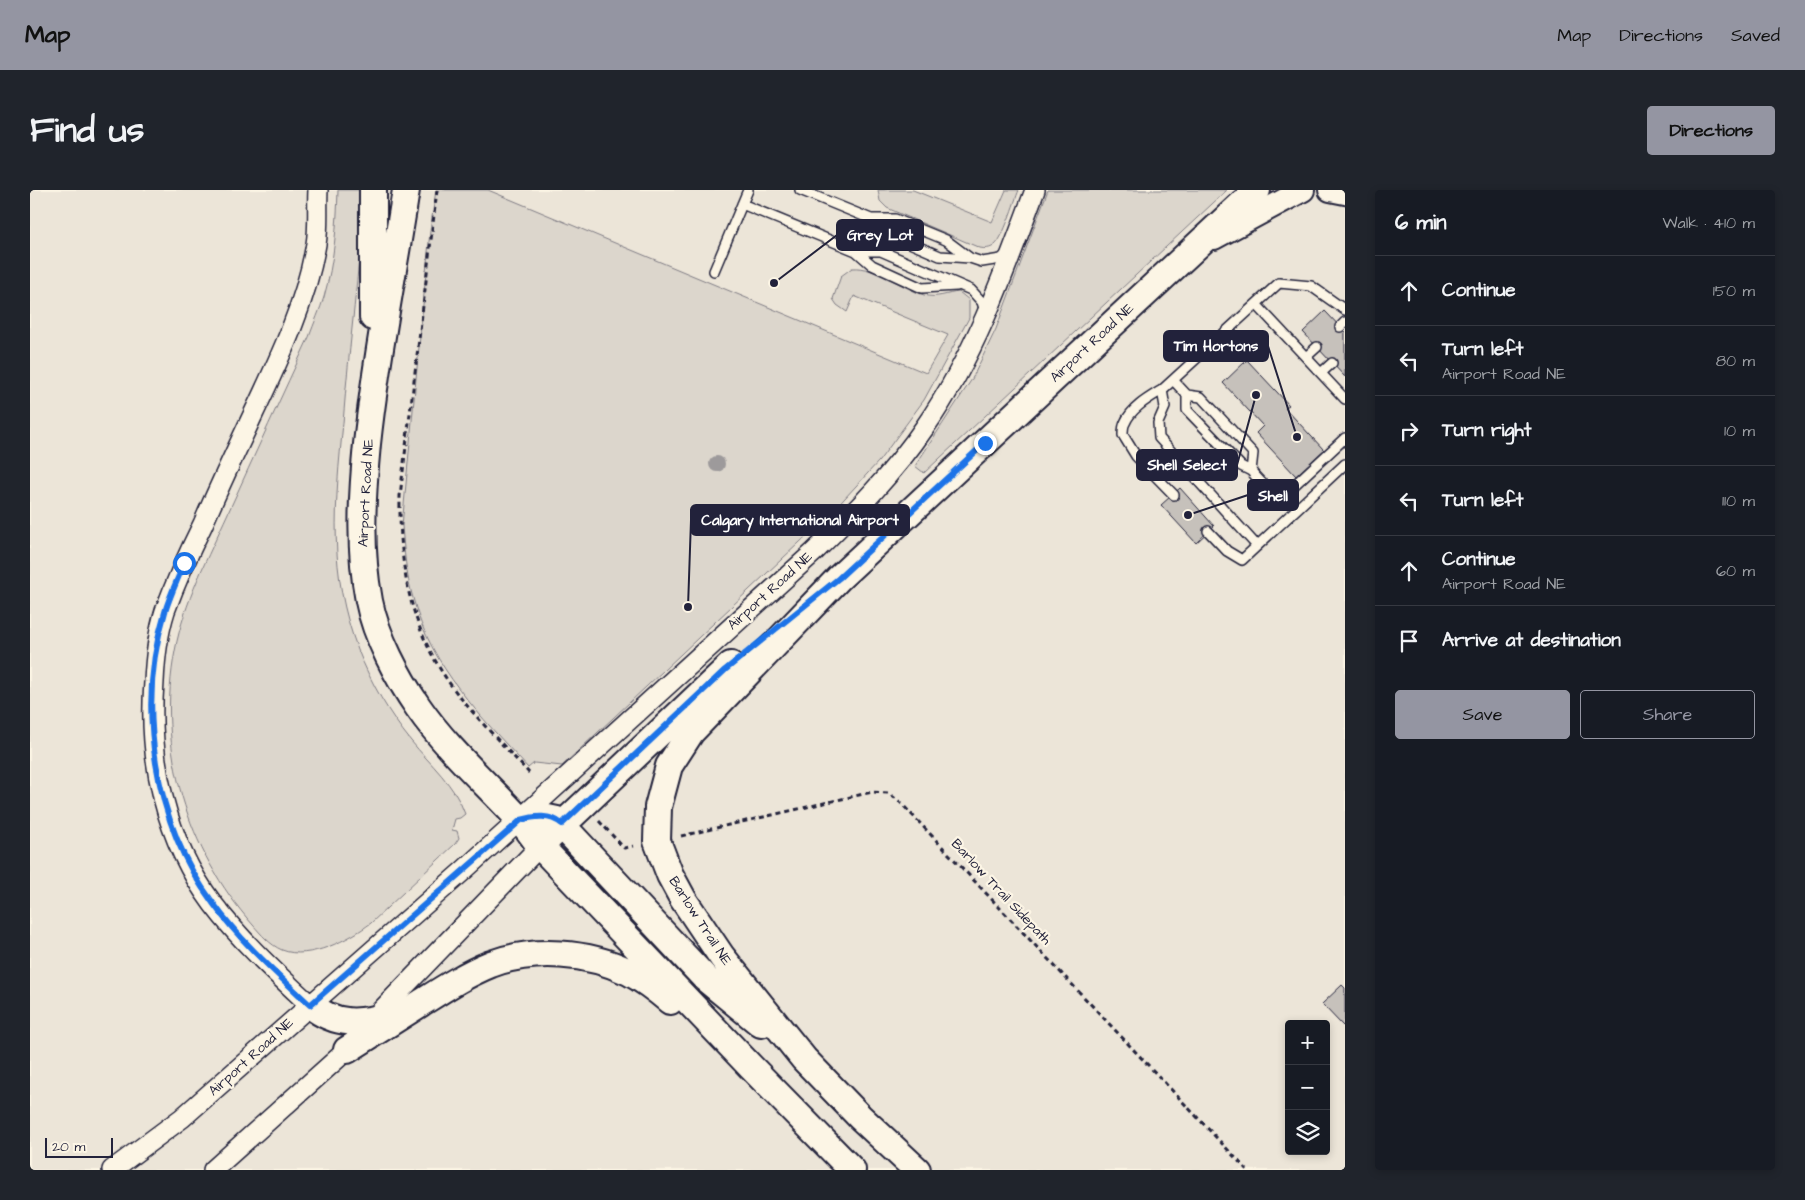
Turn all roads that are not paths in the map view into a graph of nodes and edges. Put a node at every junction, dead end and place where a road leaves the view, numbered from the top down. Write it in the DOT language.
graph roads {
  1 [pos="318,190"];
  2 [pos="373,190"];
  3 [pos="406,190"];
  4 [pos="748,190"];
  5 [pos="800,190"];
  6 [pos="1035,190"];
  7 [pos="1257,190"];
  8 [pos="1303,190"];
  9 [pos="1330,190"];
  10 [pos="1345,193"];
  11 [pos="742,204"];
  12 [pos="871,219"];
  13 [pos="1014,245"];
  14 [pos="1195,248"];
  15 [pos="856,251"];
  16 [pos="970,258"];
  17 [pos="714,271"];
  18 [pos="960,285"];
  19 [pos="1256,304"];
  20 [pos="1345,310"];
  21 [pos="985,318"];
  22 [pos="1317,347"];
  23 [pos="1306,357"];
  24 [pos="1332,363"];
  25 [pos="1321,373"];
  26 [pos="1173,380"];
  27 [pos="373,385"];
  28 [pos="1162,390"];
  29 [pos="1187,395"];
  30 [pos="1344,395"];
  31 [pos="1345,438"];
  32 [pos="1345,464"];
  33 [pos="1252,471"];
  34 [pos="1174,494"];
  35 [pos="1208,531"];
  36 [pos="1257,546"];
  37 [pos="839,578"];
  38 [pos="521,820"];
  39 [pos="562,824"];
  40 [pos="540,846"];
  41 [pos="438,992"];
  42 [pos="310,1005"];
  43 [pos="371,1020"];
  44 [pos="347,1050"];
  45 [pos="804,1059"];
  46 [pos="750,1067"];
  47 [pos="182,1118"];
  48 [pos="112,1170"];
  49 [pos="128,1170"];
  50 [pos="213,1170"];
  51 [pos="852,1170"];
  52 [pos="917,1170"];
  1 -- 42 [label="street"];
  2 -- 27 [label="main road, Airport Road NE"];
  3 -- 27 [label="main road, Airport Road NE"];
  4 -- 11 [label="lane"];
  5 -- 12 [label="lane"];
  6 -- 13 [label="street, Airport Road NE"];
  7 -- 14 [label="main road, Airport Road NE"];
  8 -- 14 [label="street"];
  9 -- 10 [label="street"];
  11 -- 15 [label="lane"];
  11 -- 17 [label="lane"];
  12 -- 16 [label="lane"];
  12 -- 16 [label="lane"];
  13 -- 16 [label="lane"];
  13 -- 21 [label="street, Airport Road NE"];
  14 -- 37 [label="main road, Airport Road NE"];
  15 -- 18 [label="lane"];
  15 -- 18 [label="lane"];
  18 -- 21 [label="lane"];
  19 -- 20 [label="lane"];
  19 -- 23 [label="lane"];
  19 -- 26 [label="lane"];
  21 -- 38 [label="street, Airport Road NE"];
  22 -- 23 [label="lane"];
  23 -- 25 [label="lane"];
  24 -- 25 [label="lane"];
  25 -- 30 [label="lane"];
  26 -- 28 [label="lane"];
  26 -- 29 [label="lane"];
  27 -- 38 [label="main road, Airport Road NE"];
  28 -- 34 [label="lane"];
  28 -- 36 [label="lane"];
  29 -- 33 [label="lane"];
  29 -- 33 [label="lane"];
  31 -- 33 [label="lane"];
  32 -- 36 [label="lane"];
  35 -- 36 [label="lane"];
  37 -- 39 [label="main road"];
  37 -- 45 [label="main road, Barlow Trail NE"];
  38 -- 39 [label="main road"];
  38 -- 40 [label="main road, Airport Road NE"];
  38 -- 42 [label="street, Airport Road NE"];
  39 -- 40 [label="main road"];
  39 -- 45 [label="main road"];
  40 -- 43 [label="street"];
  40 -- 46 [label="main road"];
  41 -- 43 [label="main road"];
  41 -- 44 [label="main road"];
  41 -- 46 [label="main road"];
  42 -- 43 [label="main road"];
  42 -- 47 [label="street, Airport Road NE"];
  43 -- 44 [label="street"];
  44 -- 50 [label="street"];
  45 -- 52 [label="main road, Barlow Trail NE"];
  46 -- 51 [label="main road"];
  47 -- 48 [label="street, Airport Road NE"];
  47 -- 49 [label="street"];
}
